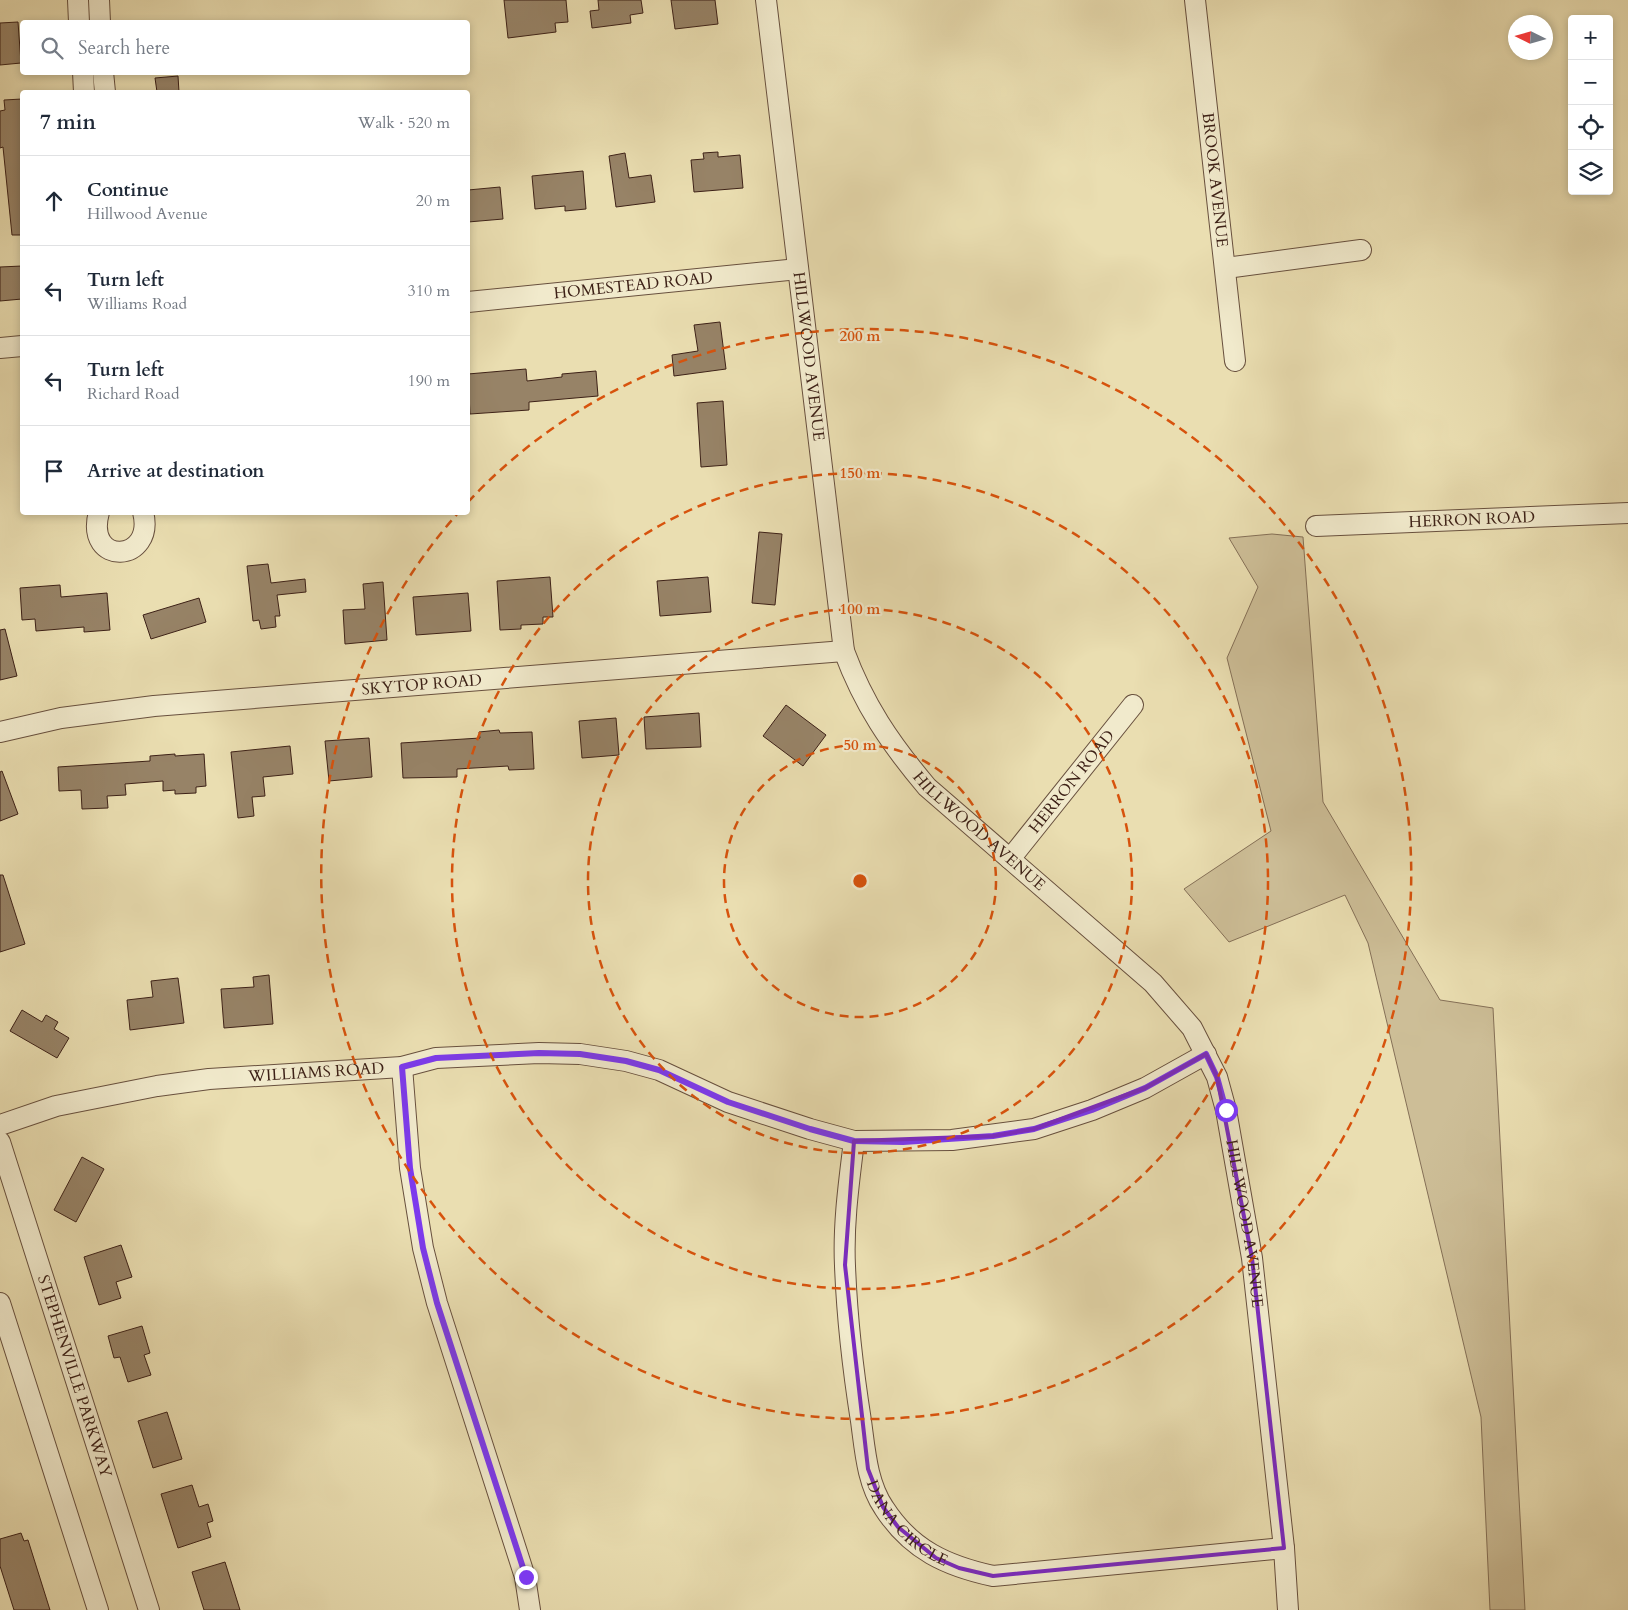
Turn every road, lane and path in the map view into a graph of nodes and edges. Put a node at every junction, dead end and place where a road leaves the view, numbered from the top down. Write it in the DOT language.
graph roads {
  1 [pos="78,0"];
  2 [pos="98,0"];
  3 [pos="766,0"];
  4 [pos="1195,0"];
  5 [pos="79,20"];
  6 [pos="100,20"];
  7 [pos="83,75"];
  8 [pos="103,75"];
  9 [pos="84,90"];
  10 [pos="105,90"];
  11 [pos="1361,250"];
  12 [pos="798,268"];
  13 [pos="1226,268"];
  14 [pos="470,302"];
  15 [pos="20,346"];
  16 [pos="0,348"];
  17 [pos="1235,361"];
  18 [pos="1628,512"];
  19 [pos="98,515"];
  20 [pos="144,515"];
  21 [pos="1316,526"];
  22 [pos="844,651"];
  23 [pos="1133,705"];
  24 [pos="0,732"];
  25 [pos="1010,859"];
  26 [pos="1206,1054"];
  27 [pos="402,1067"];
  28 [pos="0,1125"];
  29 [pos="854,1141"];
  30 [pos="0,1142"];
  31 [pos="0,1303"];
  32 [pos="1284,1548"];
  33 [pos="98,1610"];
  34 [pos="149,1610"];
  35 [pos="530,1610"];
  36 [pos="1288,1610"];
  1 -- 5 [label="street"];
  2 -- 6 [label="street"];
  3 -- 12 [label="street, HILLWOOD AVENUE"];
  4 -- 13 [label="street, BROOK AVENUE"];
  7 -- 9 [label="street"];
  8 -- 10 [label="street"];
  11 -- 13 [label="street"];
  12 -- 14 [label="street, HOMESTEAD ROAD"];
  12 -- 22 [label="street, HILLWOOD AVENUE"];
  13 -- 17 [label="street, BROOK AVENUE"];
  15 -- 16 [label="street"];
  18 -- 21 [label="street, HERRON ROAD"];
  19 -- 20 [label="street"];
  22 -- 24 [label="street, SKYTOP ROAD"];
  22 -- 25 [label="street, HILLWOOD AVENUE"];
  23 -- 25 [label="street, HERRON ROAD"];
  25 -- 26 [label="street, HILLWOOD AVENUE"];
  26 -- 29 [label="street, WILLIAMS ROAD"];
  26 -- 32 [label="street, HILLWOOD AVENUE"];
  27 -- 28 [label="street, WILLIAMS ROAD"];
  27 -- 29 [label="street, WILLIAMS ROAD"];
  27 -- 35 [label="street"];
  29 -- 32 [label="street, DANA CIRCLE"];
  30 -- 34 [label="street, STEPHENVILLE PARKWAY"];
  31 -- 33 [label="street"];
  32 -- 36 [label="street, HILLWOOD AVENUE"];
}
